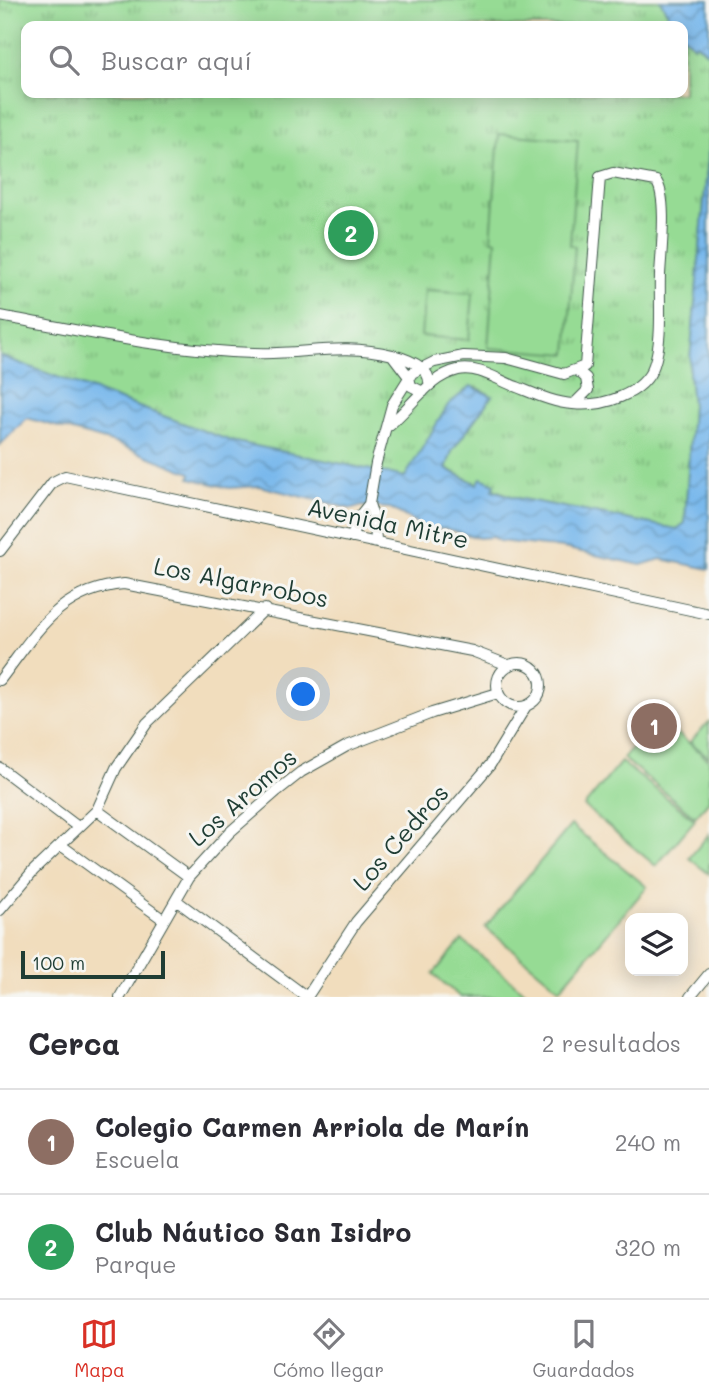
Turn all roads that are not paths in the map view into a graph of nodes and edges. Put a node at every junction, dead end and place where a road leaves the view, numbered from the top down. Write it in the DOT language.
graph roads {
  1 [pos="0,316"];
  2 [pos="392,355"];
  3 [pos="422,367"];
  4 [pos="578,371"];
  5 [pos="409,377"];
  6 [pos="426,389"];
  7 [pos="574,405"];
  8 [pos="388,426"];
  9 [pos="370,502"];
  10 [pos="352,537"];
  11 [pos="376,542"];
  12 [pos="0,551"];
  13 [pos="265,609"];
  14 [pos="709,614"];
  15 [pos="509,665"];
  16 [pos="0,680"];
  17 [pos="498,693"];
  18 [pos="526,706"];
  19 [pos="0,768"];
  20 [pos="96,810"];
  21 [pos="78,827"];
  22 [pos="61,846"];
  23 [pos="189,877"];
  24 [pos="177,901"];
  25 [pos="0,910"];
  26 [pos="164,920"];
  27 [pos="709,974"];
  28 [pos="120,997"];
  29 [pos="307,997"];
  30 [pos="690,997"];
  1 -- 2 [label="street"];
  2 -- 3 [label="street"];
  2 -- 5 [label="street"];
  3 -- 4 [label="street"];
  3 -- 5 [label="street"];
  3 -- 6 [label="street"];
  4 -- 7 [label="street"];
  4 -- 7 [label="street"];
  5 -- 6 [label="street"];
  5 -- 8 [label="street"];
  6 -- 7 [label="street"];
  6 -- 8 [label="street"];
  8 -- 9 [label="street"];
  9 -- 10 [label="street"];
  9 -- 11 [label="street"];
  10 -- 11 [label="street, Avenida Mitre"];
  10 -- 12 [label="street, Avenida Mitre"];
  11 -- 14 [label="street, Avenida Mitre"];
  13 -- 15 [label="street, Los Algarrobos"];
  13 -- 16 [label="street, Los Algarrobos"];
  13 -- 20 [label="street"];
  15 -- 17 [label="street"];
  15 -- 18 [label="street, Los Cedros"];
  17 -- 18 [label="street"];
  17 -- 23 [label="street, Los Aromos"];
  18 -- 29 [label="street, Los Cedros"];
  19 -- 21 [label="street"];
  20 -- 21 [label="street"];
  20 -- 23 [label="street"];
  21 -- 22 [label="street"];
  22 -- 25 [label="street"];
  22 -- 26 [label="street"];
  23 -- 24 [label="street, Los Aromos"];
  24 -- 26 [label="street, Los Aromos"];
  24 -- 29 [label="street"];
  26 -- 28 [label="street, Los Aromos"];
  27 -- 30 [label="street"];
}
